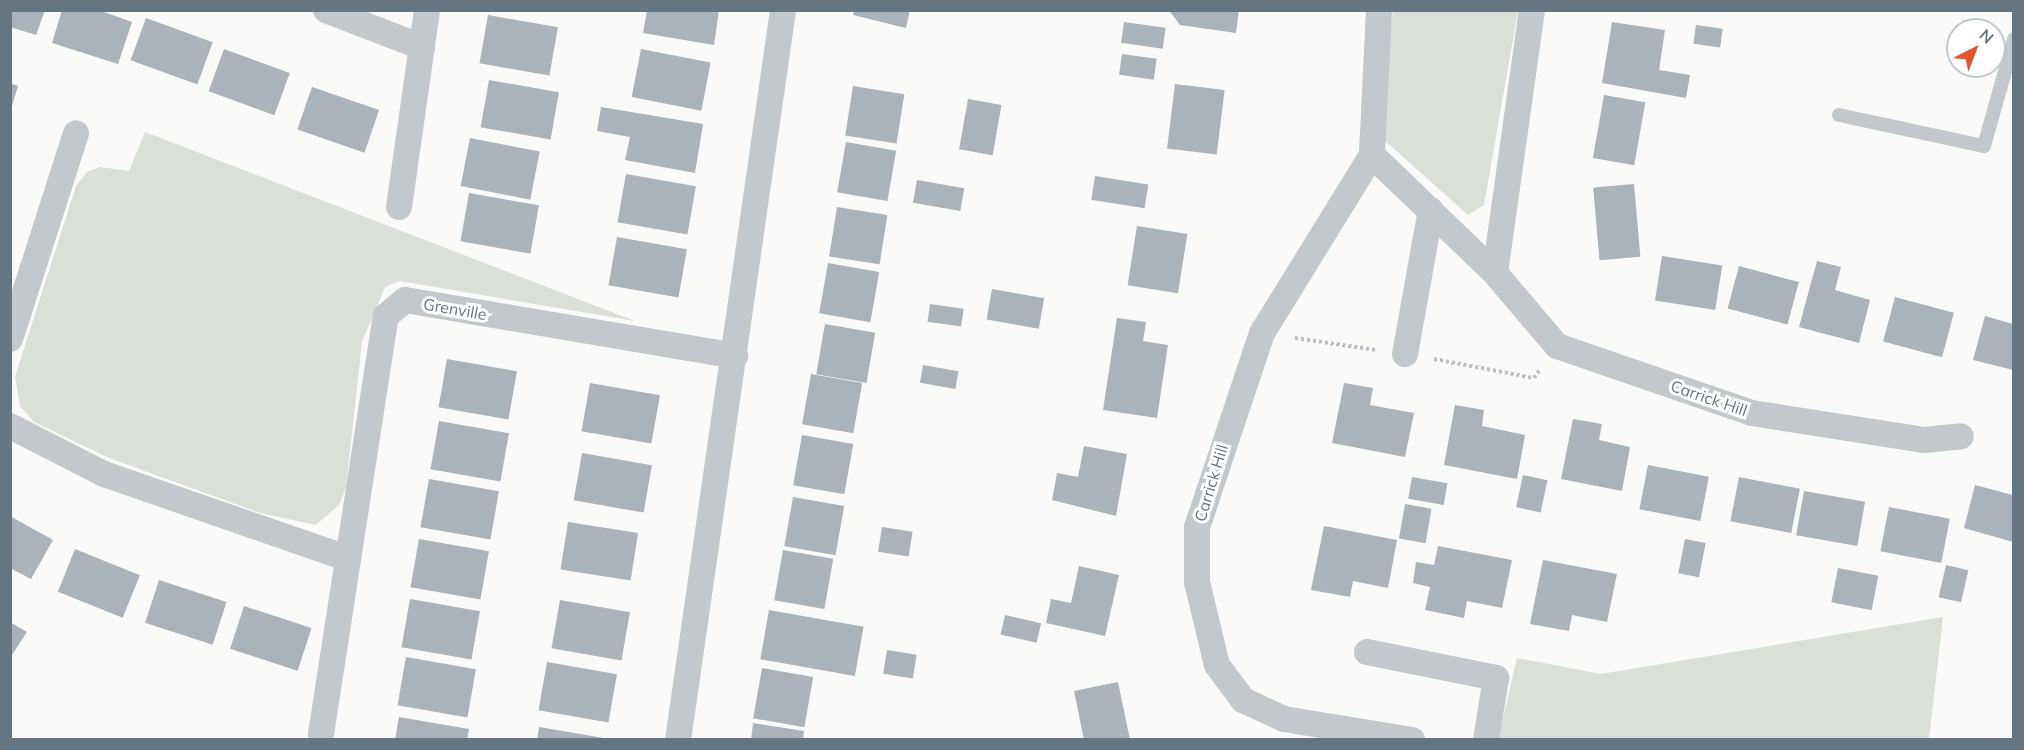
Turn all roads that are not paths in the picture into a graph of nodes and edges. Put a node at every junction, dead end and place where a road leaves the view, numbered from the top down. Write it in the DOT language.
graph roads {
  1 [pos="326,10"];
  2 [pos="427,10"];
  3 [pos="783,10"];
  4 [pos="1379,10"];
  5 [pos="1532,10"];
  6 [pos="2013,39"];
  7 [pos="422,47"];
  8 [pos="1839,115"];
  9 [pos="76,133"];
  10 [pos="1372,154"];
  11 [pos="399,207"];
  12 [pos="1431,210"];
  13 [pos="1495,273"];
  14 [pos="10,339"];
  15 [pos="1405,354"];
  16 [pos="735,356"];
  17 [pos="10,426"];
  18 [pos="1961,436"];
  19 [pos="348,558"];
  20 [pos="1367,652"];
  21 [pos="321,734"];
  22 [pos="678,740"];
  23 [pos="1412,740"];
  24 [pos="1486,740"];
  1 -- 7 [label="street"];
  2 -- 7 [label="street"];
  3 -- 16 [label="street"];
  4 -- 10 [label="street, Carrick Hill"];
  5 -- 13 [label="street"];
  6 -- 8 [label="lane"];
  7 -- 11 [label="street"];
  9 -- 14 [label="street"];
  10 -- 12 [label="street, Carrick Hill"];
  10 -- 23 [label="street, Carrick Hill"];
  12 -- 13 [label="street, Carrick Hill"];
  12 -- 15 [label="street"];
  13 -- 18 [label="street, Carrick Hill"];
  16 -- 19 [label="street, Grenville"];
  16 -- 22 [label="street"];
  17 -- 19 [label="street"];
  19 -- 21 [label="street, Grenville"];
  20 -- 24 [label="street"];
}
